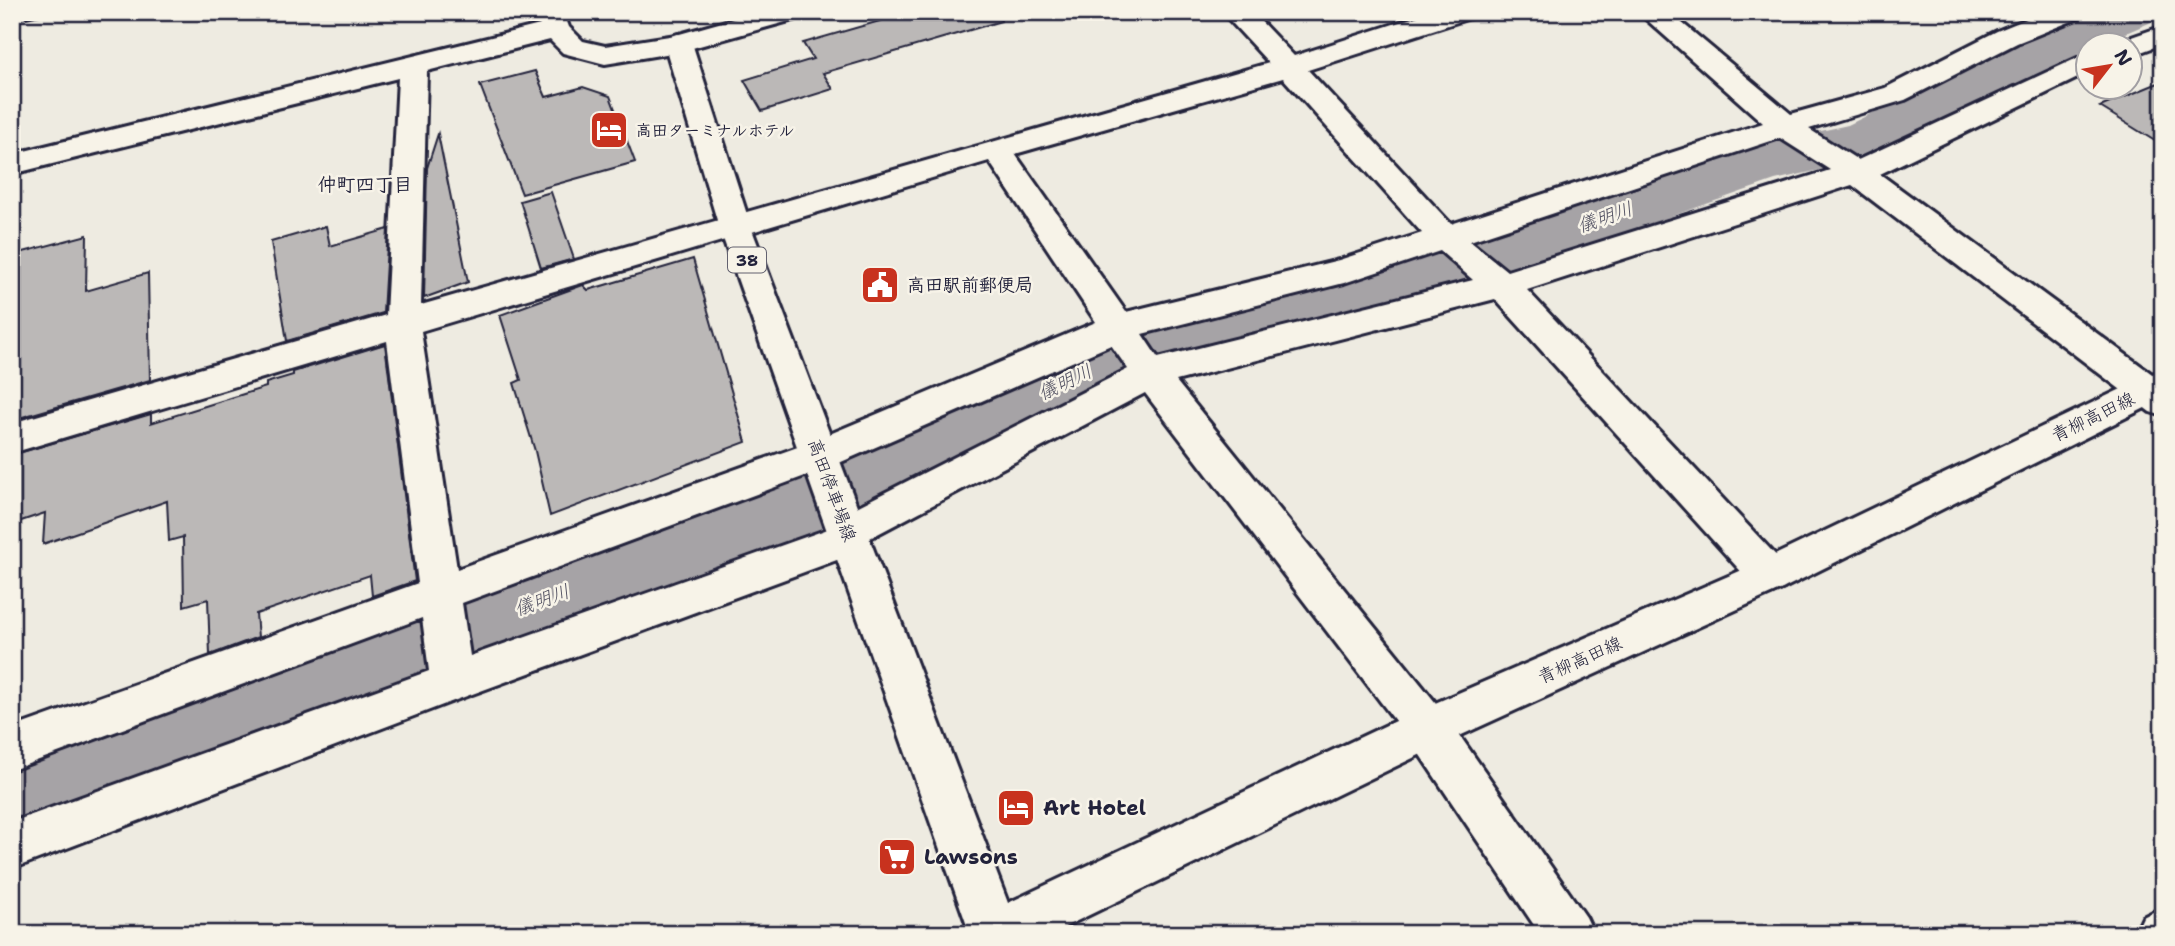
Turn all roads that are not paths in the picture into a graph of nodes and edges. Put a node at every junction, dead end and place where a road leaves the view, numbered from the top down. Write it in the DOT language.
graph roads {
  1 [pos="790,12"];
  2 [pos="1236,12"];
  3 [pos="1460,12"];
  4 [pos="1652,12"];
  5 [pos="2069,12"];
  6 [pos="555,21"];
  7 [pos="2163,34"];
  8 [pos="2144,41"];
  9 [pos="678,43"];
  10 [pos="413,64"];
  11 [pos="1291,66"];
  12 [pos="2074,68"];
  13 [pos="1789,130"];
  14 [pos="996,149"];
  15 [pos="12,164"];
  16 [pos="1850,168"];
  17 [pos="735,227"];
  18 [pos="1452,243"];
  19 [pos="1502,285"];
  20 [pos="404,325"];
  21 [pos="1118,327"];
  22 [pos="1150,374"];
  23 [pos="2158,392"];
  24 [pos="12,438"];
  25 [pos="822,465"];
  26 [pos="846,529"];
  27 [pos="1770,576"];
  28 [pos="438,598"];
  29 [pos="450,672"];
  30 [pos="1428,728"];
  31 [pos="12,749"];
  32 [pos="12,846"];
  33 [pos="995,934"];
  34 [pos="1569,934"];
  1 -- 9 [label="street"];
  2 -- 11 [label="street"];
  3 -- 11 [label="street"];
  4 -- 13 [label="street"];
  5 -- 13 [label="street"];
  6 -- 9 [label="street"];
  6 -- 10 [label="street"];
  7 -- 8 [label="street"];
  9 -- 17 [label="street, 高田停車場線 / 38"];
  10 -- 15 [label="street"];
  10 -- 20 [label="street"];
  11 -- 14 [label="street"];
  11 -- 18 [label="street"];
  12 -- 16 [label="street"];
  13 -- 16 [label="street"];
  13 -- 18 [label="street"];
  14 -- 17 [label="street"];
  14 -- 21 [label="street"];
  16 -- 19 [label="street"];
  16 -- 23 [label="street"];
  17 -- 20 [label="street"];
  17 -- 25 [label="street, 高田停車場線 / 38"];
  18 -- 19 [label="street"];
  18 -- 21 [label="street"];
  19 -- 22 [label="street"];
  19 -- 27 [label="street"];
  20 -- 24 [label="street"];
  20 -- 28 [label="street"];
  21 -- 22 [label="street"];
  21 -- 25 [label="street"];
  22 -- 26 [label="street"];
  22 -- 30 [label="street"];
  23 -- 27 [label="street, 青柳高田線"];
  25 -- 26 [label="street, 高田停車場線 / 38"];
  25 -- 28 [label="street"];
  26 -- 29 [label="street"];
  26 -- 33 [label="street, 高田停車場線 / 38"];
  27 -- 30 [label="street, 青柳高田線"];
  28 -- 29 [label="street"];
  28 -- 31 [label="street"];
  29 -- 32 [label="street"];
  30 -- 33 [label="street, 青柳高田線"];
  30 -- 34 [label="street"];
}
